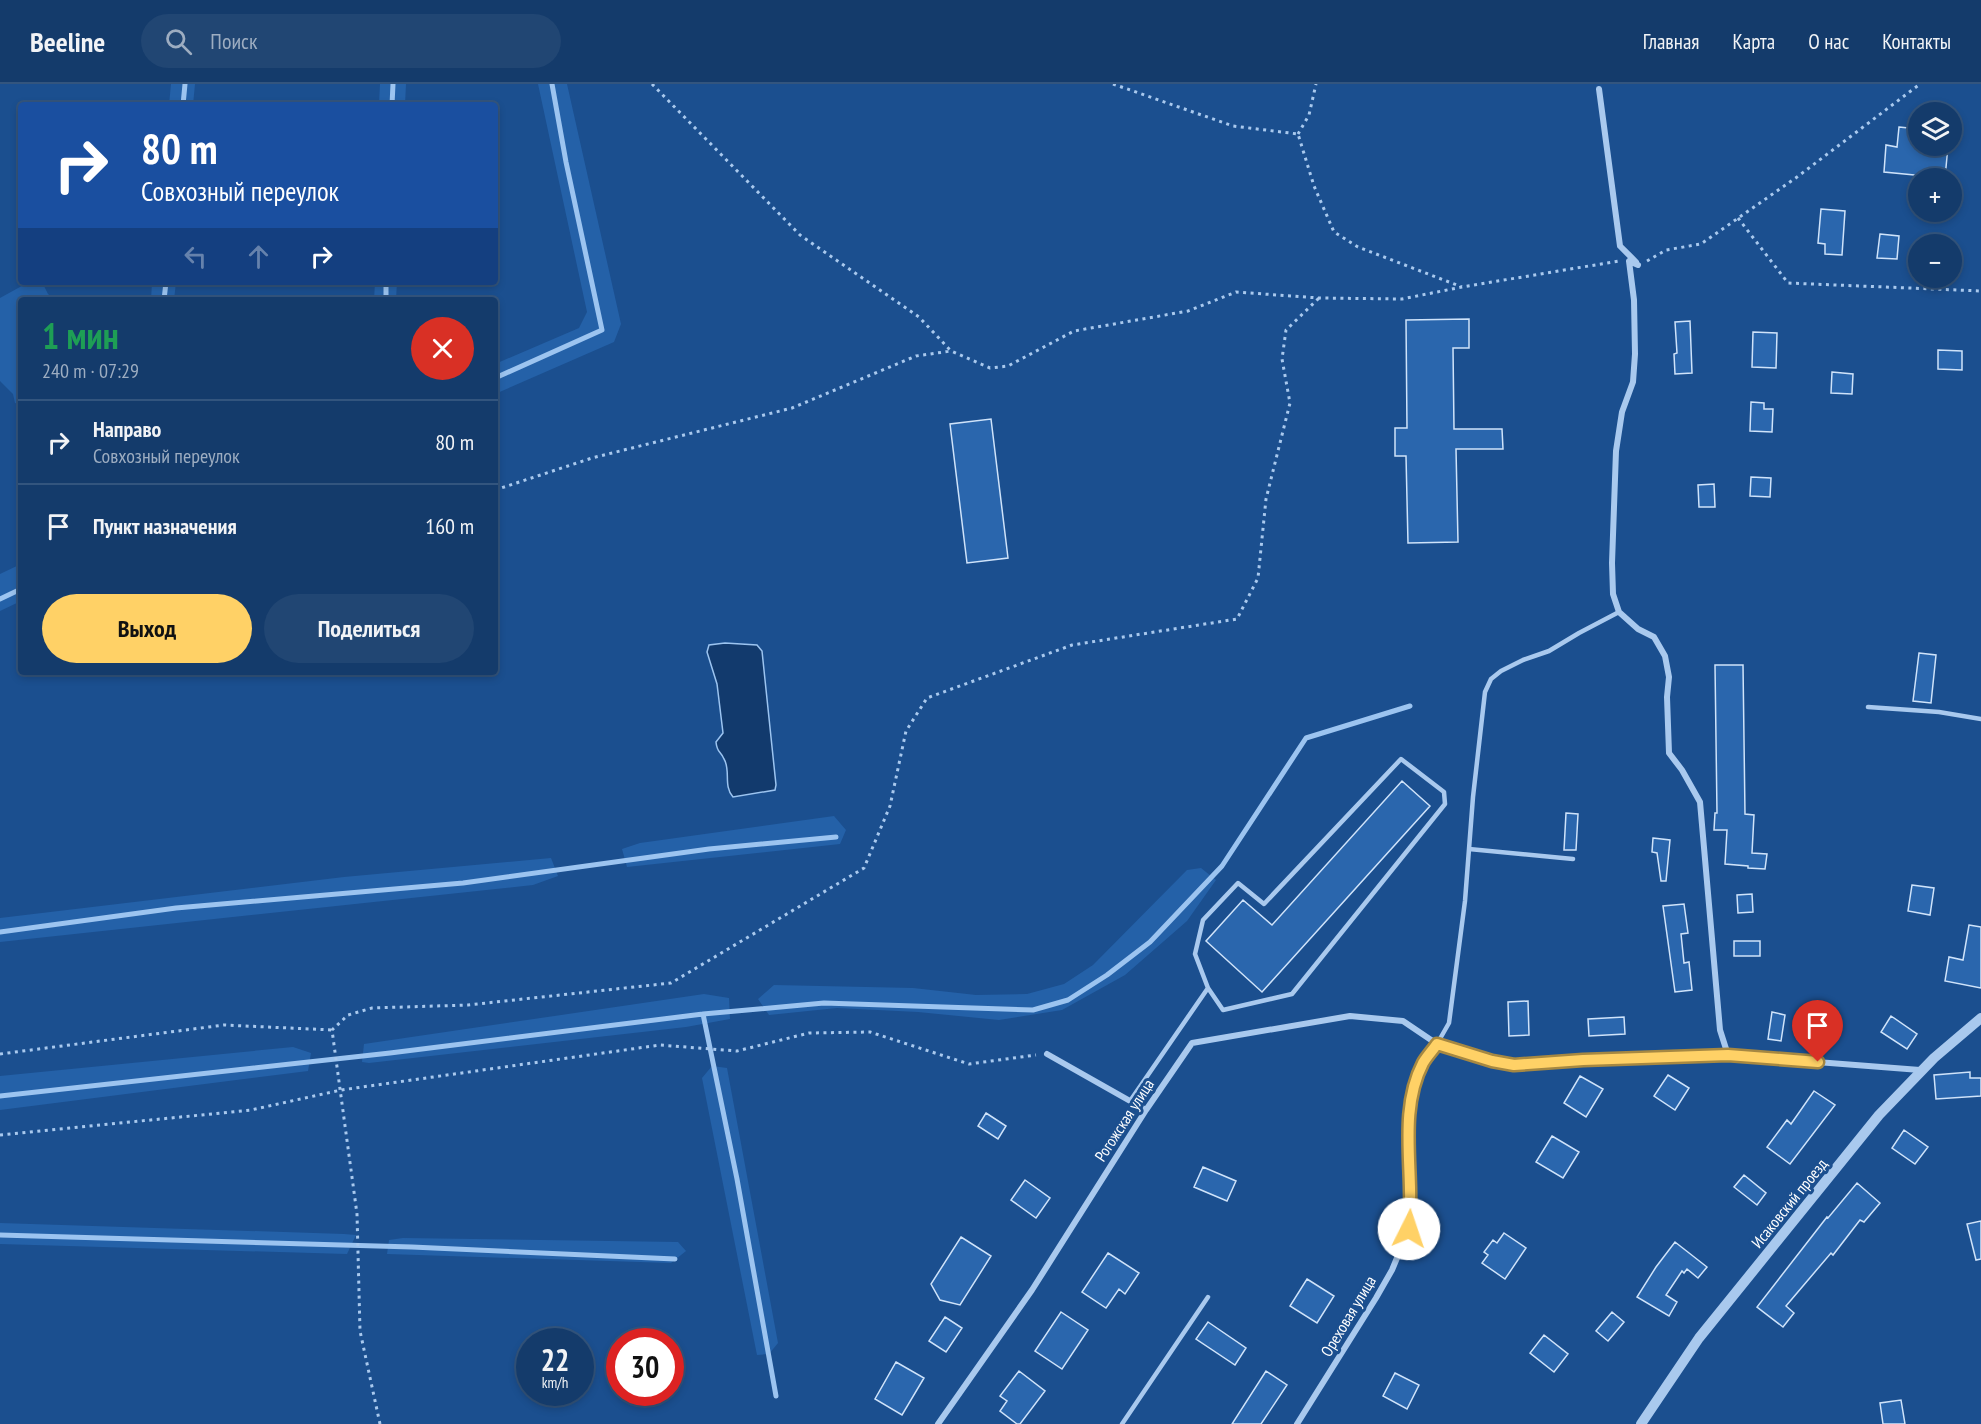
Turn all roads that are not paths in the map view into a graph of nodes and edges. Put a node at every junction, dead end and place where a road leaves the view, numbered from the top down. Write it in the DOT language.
graph roads {
  1 [pos="1599,89"];
  2 [pos="1619,612"];
  3 [pos="1868,707"];
  4 [pos="1981,719"];
  5 [pos="1469,849"];
  6 [pos="1573,859"];
  7 [pos="1208,988"];
  8 [pos="1981,1018"];
  9 [pos="1437,1044"];
  10 [pos="1047,1054"];
  11 [pos="1728,1055"];
  12 [pos="1920,1070"];
  13 [pos="1130,1101"];
  14 [pos="1146,1110"];
  15 [pos="1208,1297"];
  16 [pos="938,1424"];
  17 [pos="1122,1424"];
  18 [pos="1297,1424"];
  19 [pos="1641,1424"];
  1 -- 2 [label="street"];
  2 -- 5 [label="lane"];
  2 -- 11 [label="street"];
  3 -- 4 [label="lane"];
  5 -- 6 [label="lane"];
  5 -- 9 [label="lane"];
  7 -- 7 [label="lane"];
  7 -- 13 [label="lane"];
  8 -- 12 [label="street, Исаковский проезд"];
  9 -- 11 [label="street, Рогожская улица"];
  9 -- 14 [label="street, Рогожская улица"];
  9 -- 18 [label="street, Ореховая улица"];
  10 -- 13 [label="street"];
  11 -- 12 [label="street, Рогожская улица"];
  12 -- 19 [label="street, Исаковский проезд"];
  13 -- 14 [label="street"];
  14 -- 16 [label="street, Рогожская улица"];
  15 -- 17 [label="lane"];
}
